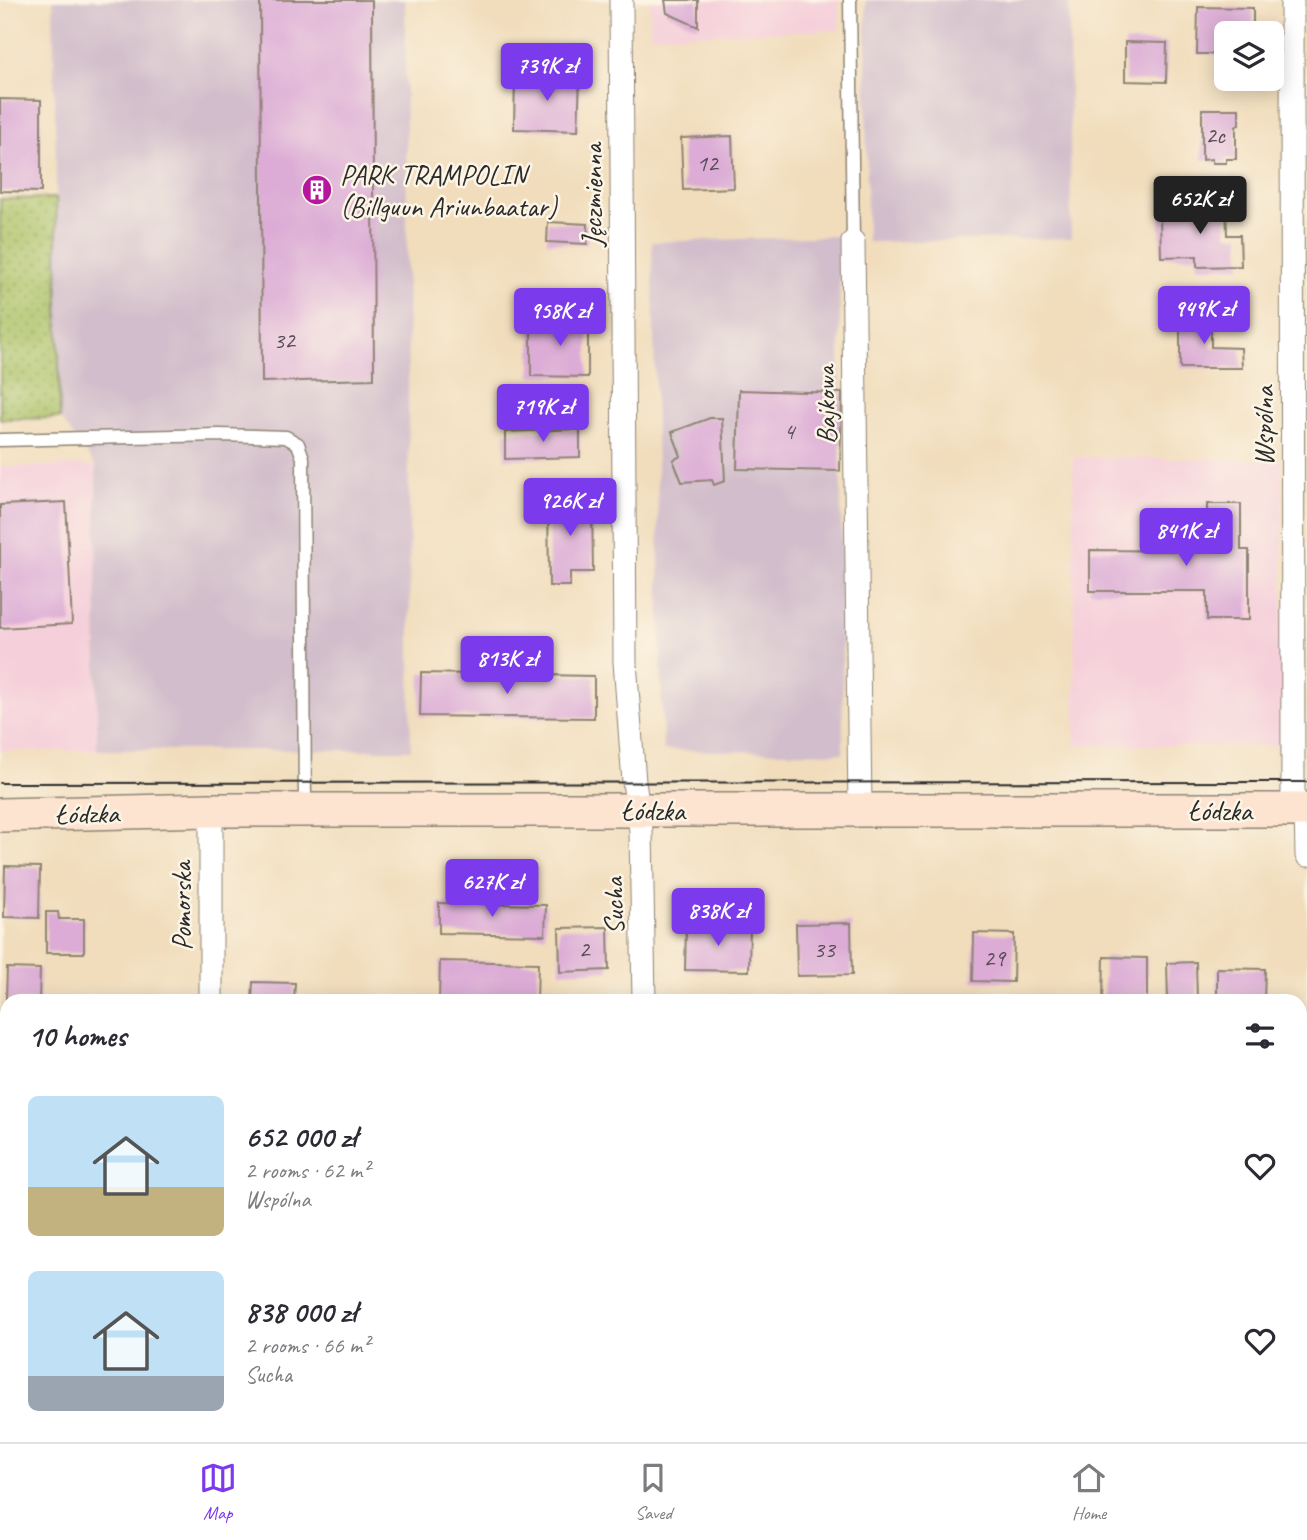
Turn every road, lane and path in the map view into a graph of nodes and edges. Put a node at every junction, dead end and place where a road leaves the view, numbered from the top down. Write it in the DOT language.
graph roads {
  1 [pos="621,0"];
  2 [pos="850,0"];
  3 [pos="1293,0"];
  4 [pos="853,242"];
  5 [pos="0,440"];
  6 [pos="212,810"];
  7 [pos="305,810"];
  8 [pos="637,810"];
  9 [pos="860,810"];
  10 [pos="1302,810"];
  11 [pos="0,815"];
  12 [pos="1307,855"];
  13 [pos="211,994"];
  14 [pos="644,994"];
  1 -- 8 [label="street, Jęczmienna"];
  2 -- 4 [label="lane, Bajkowa"];
  3 -- 10 [label="street, Wspólna"];
  4 -- 9 [label="street, Bajkowa"];
  5 -- 7 [label="lane"];
  6 -- 7 [label="main road, Łódzka"];
  6 -- 11 [label="main road, Łódzka"];
  6 -- 13 [label="street, Pomorska"];
  7 -- 8 [label="main road, Łódzka"];
  8 -- 9 [label="main road, Łódzka"];
  8 -- 14 [label="street, Sucha"];
  9 -- 10 [label="main road, Łódzka"];
  10 -- 12 [label="street, Wspólna"];
}
